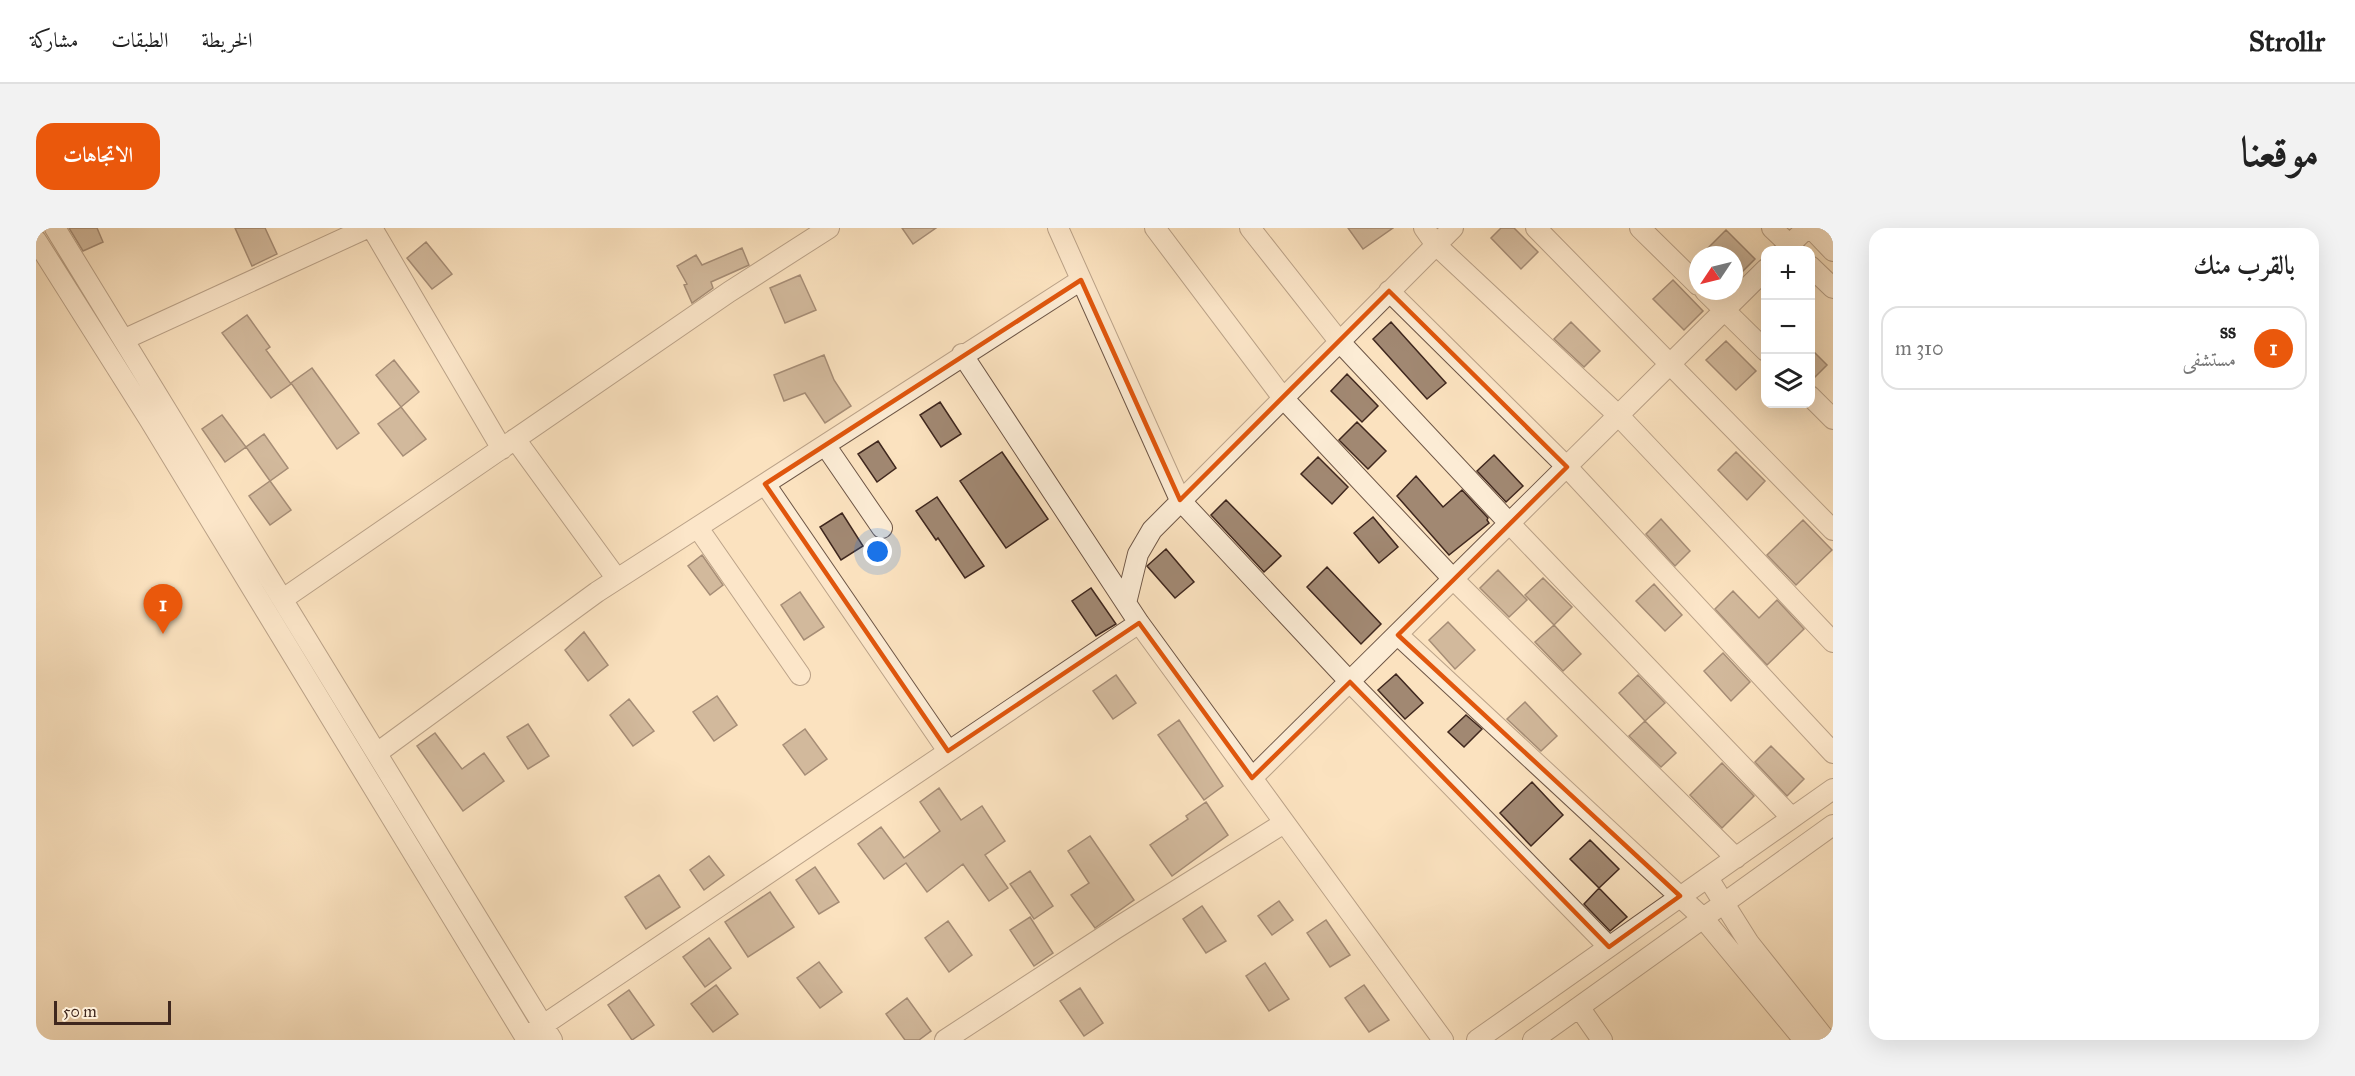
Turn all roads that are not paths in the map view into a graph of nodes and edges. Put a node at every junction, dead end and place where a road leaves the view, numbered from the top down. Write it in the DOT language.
graph roads {
  1 [pos="55,228"];
  2 [pos="367,228"];
  3 [pos="372,228"];
  4 [pos="830,228"];
  5 [pos="1058,228"];
  6 [pos="1155,228"];
  7 [pos="1250,228"];
  8 [pos="1424,228"];
  9 [pos="1453,228"];
  10 [pos="1536,228"];
  11 [pos="1640,228"];
  12 [pos="1772,228"];
  13 [pos="1809,228"];
  14 [pos="36,240"];
  15 [pos="1436,245"];
  16 [pos="1787,246"];
  17 [pos="1792,246"];
  18 [pos="1833,251"];
  19 [pos="1815,271"];
  20 [pos="1761,274"];
  21 [pos="1689,276"];
  22 [pos="1081,280"];
  23 [pos="1833,288"];
  24 [pos="1389,291"];
  25 [pos="1714,300"];
  26 [pos="1724,310"];
  27 [pos="125,339"];
  28 [pos="1339,341"];
  29 [pos="1761,346"];
  30 [pos="962,354"];
  31 [pos="1668,363"];
  32 [pos="1283,398"];
  33 [pos="1815,401"];
  34 [pos="1619,416"];
  35 [pos="1833,419"];
  36 [pos="508,444"];
  37 [pos="825,445"];
  38 [pos="1567,467"];
  39 [pos="765,484"];
  40 [pos="1180,501"];
  41 [pos="1510,524"];
  42 [pos="698,528"];
  43 [pos="882,528"];
  44 [pos="1833,530"];
  45 [pos="617,579"];
  46 [pos="1454,580"];
  47 [pos="283,599"];
  48 [pos="1126,603"];
  49 [pos="1139,623"];
  50 [pos="1398,635"];
  51 [pos="1833,642"];
  52 [pos="800,675"];
  53 [pos="1350,682"];
  54 [pos="948,751"];
  55 [pos="377,753"];
  56 [pos="1833,753"];
  57 [pos="1252,778"];
  58 [pos="1833,789"];
  59 [pos="1792,818"];
  60 [pos="1284,823"];
  61 [pos="1833,825"];
  62 [pos="1736,858"];
  63 [pos="1708,878"];
  64 [pos="1680,896"];
  65 [pos="1724,903"];
  66 [pos="1703,918"];
  67 [pos="1609,947"];
  68 [pos="1579,1007"];
  69 [pos="548,1033"];
  70 [pos="526,1038"];
  71 [pos="945,1040"];
  72 [pos="1443,1040"];
  73 [pos="1477,1040"];
  74 [pos="1533,1040"];
  75 [pos="1602,1040"];
  76 [pos="1804,1040"];
  77 [pos="1826,1040"];
  1 -- 27 [label="street"];
  2 -- 27 [label="street"];
  3 -- 36 [label="street"];
  4 -- 36 [label="street"];
  5 -- 22 [label="street"];
  6 -- 32 [label="street"];
  7 -- 28 [label="street"];
  8 -- 15 [label="street"];
  9 -- 15 [label="street"];
  10 -- 31 [label="street"];
  11 -- 21 [label="street"];
  12 -- 16 [label="street"];
  13 -- 17 [label="street"];
  13 -- 18 [label="street"];
  14 -- 70 [label="street"];
  15 -- 24 [label="street"];
  15 -- 34 [label="street"];
  19 -- 23 [label="street"];
  20 -- 26 [label="street"];
  22 -- 30 [label="street"];
  22 -- 40 [label="street"];
  24 -- 28 [label="street"];
  24 -- 38 [label="street"];
  25 -- 26 [label="street"];
  26 -- 29 [label="street"];
  26 -- 31 [label="street"];
  27 -- 47 [label="street"];
  28 -- 32 [label="street"];
  28 -- 41 [label="street"];
  30 -- 37 [label="street"];
  30 -- 48 [label="street"];
  31 -- 34 [label="street"];
  31 -- 44 [label="street"];
  32 -- 40 [label="street"];
  32 -- 46 [label="street"];
  33 -- 35 [label="street"];
  34 -- 38 [label="street"];
  34 -- 51 [label="street"];
  36 -- 45 [label="street"];
  36 -- 47 [label="street"];
  37 -- 39 [label="street"];
  37 -- 43 [label="street"];
  38 -- 41 [label="street"];
  38 -- 56 [label="street"];
  39 -- 42 [label="street"];
  39 -- 54 [label="street"];
  40 -- 48 [label="street"];
  40 -- 53 [label="street"];
  41 -- 46 [label="street"];
  41 -- 59 [label="street"];
  42 -- 45 [label="street"];
  42 -- 52 [label="street"];
  45 -- 55 [label="street"];
  46 -- 50 [label="street"];
  46 -- 62 [label="street"];
  47 -- 55 [label="street"];
  48 -- 49 [label="street"];
  49 -- 54 [label="street"];
  49 -- 57 [label="street"];
  50 -- 53 [label="street"];
  50 -- 64 [label="street"];
  53 -- 57 [label="street"];
  53 -- 67 [label="street"];
  54 -- 69 [label="street"];
  55 -- 69 [label="street"];
  57 -- 60 [label="street"];
  58 -- 59 [label="street"];
  59 -- 62 [label="street"];
  60 -- 71 [label="street"];
  60 -- 72 [label="street"];
  61 -- 65 [label="street"];
  62 -- 63 [label="street"];
  63 -- 64 [label="street"];
  63 -- 65 [label="street"];
  64 -- 66 [label="street"];
  64 -- 67 [label="street"];
  65 -- 66 [label="street"];
  65 -- 77 [label="street"];
  66 -- 68 [label="street"];
  66 -- 76 [label="street"];
  67 -- 73 [label="street"];
  68 -- 74 [label="street"];
  68 -- 75 [label="street"];
  69 -- 70 [label="street"];
}
